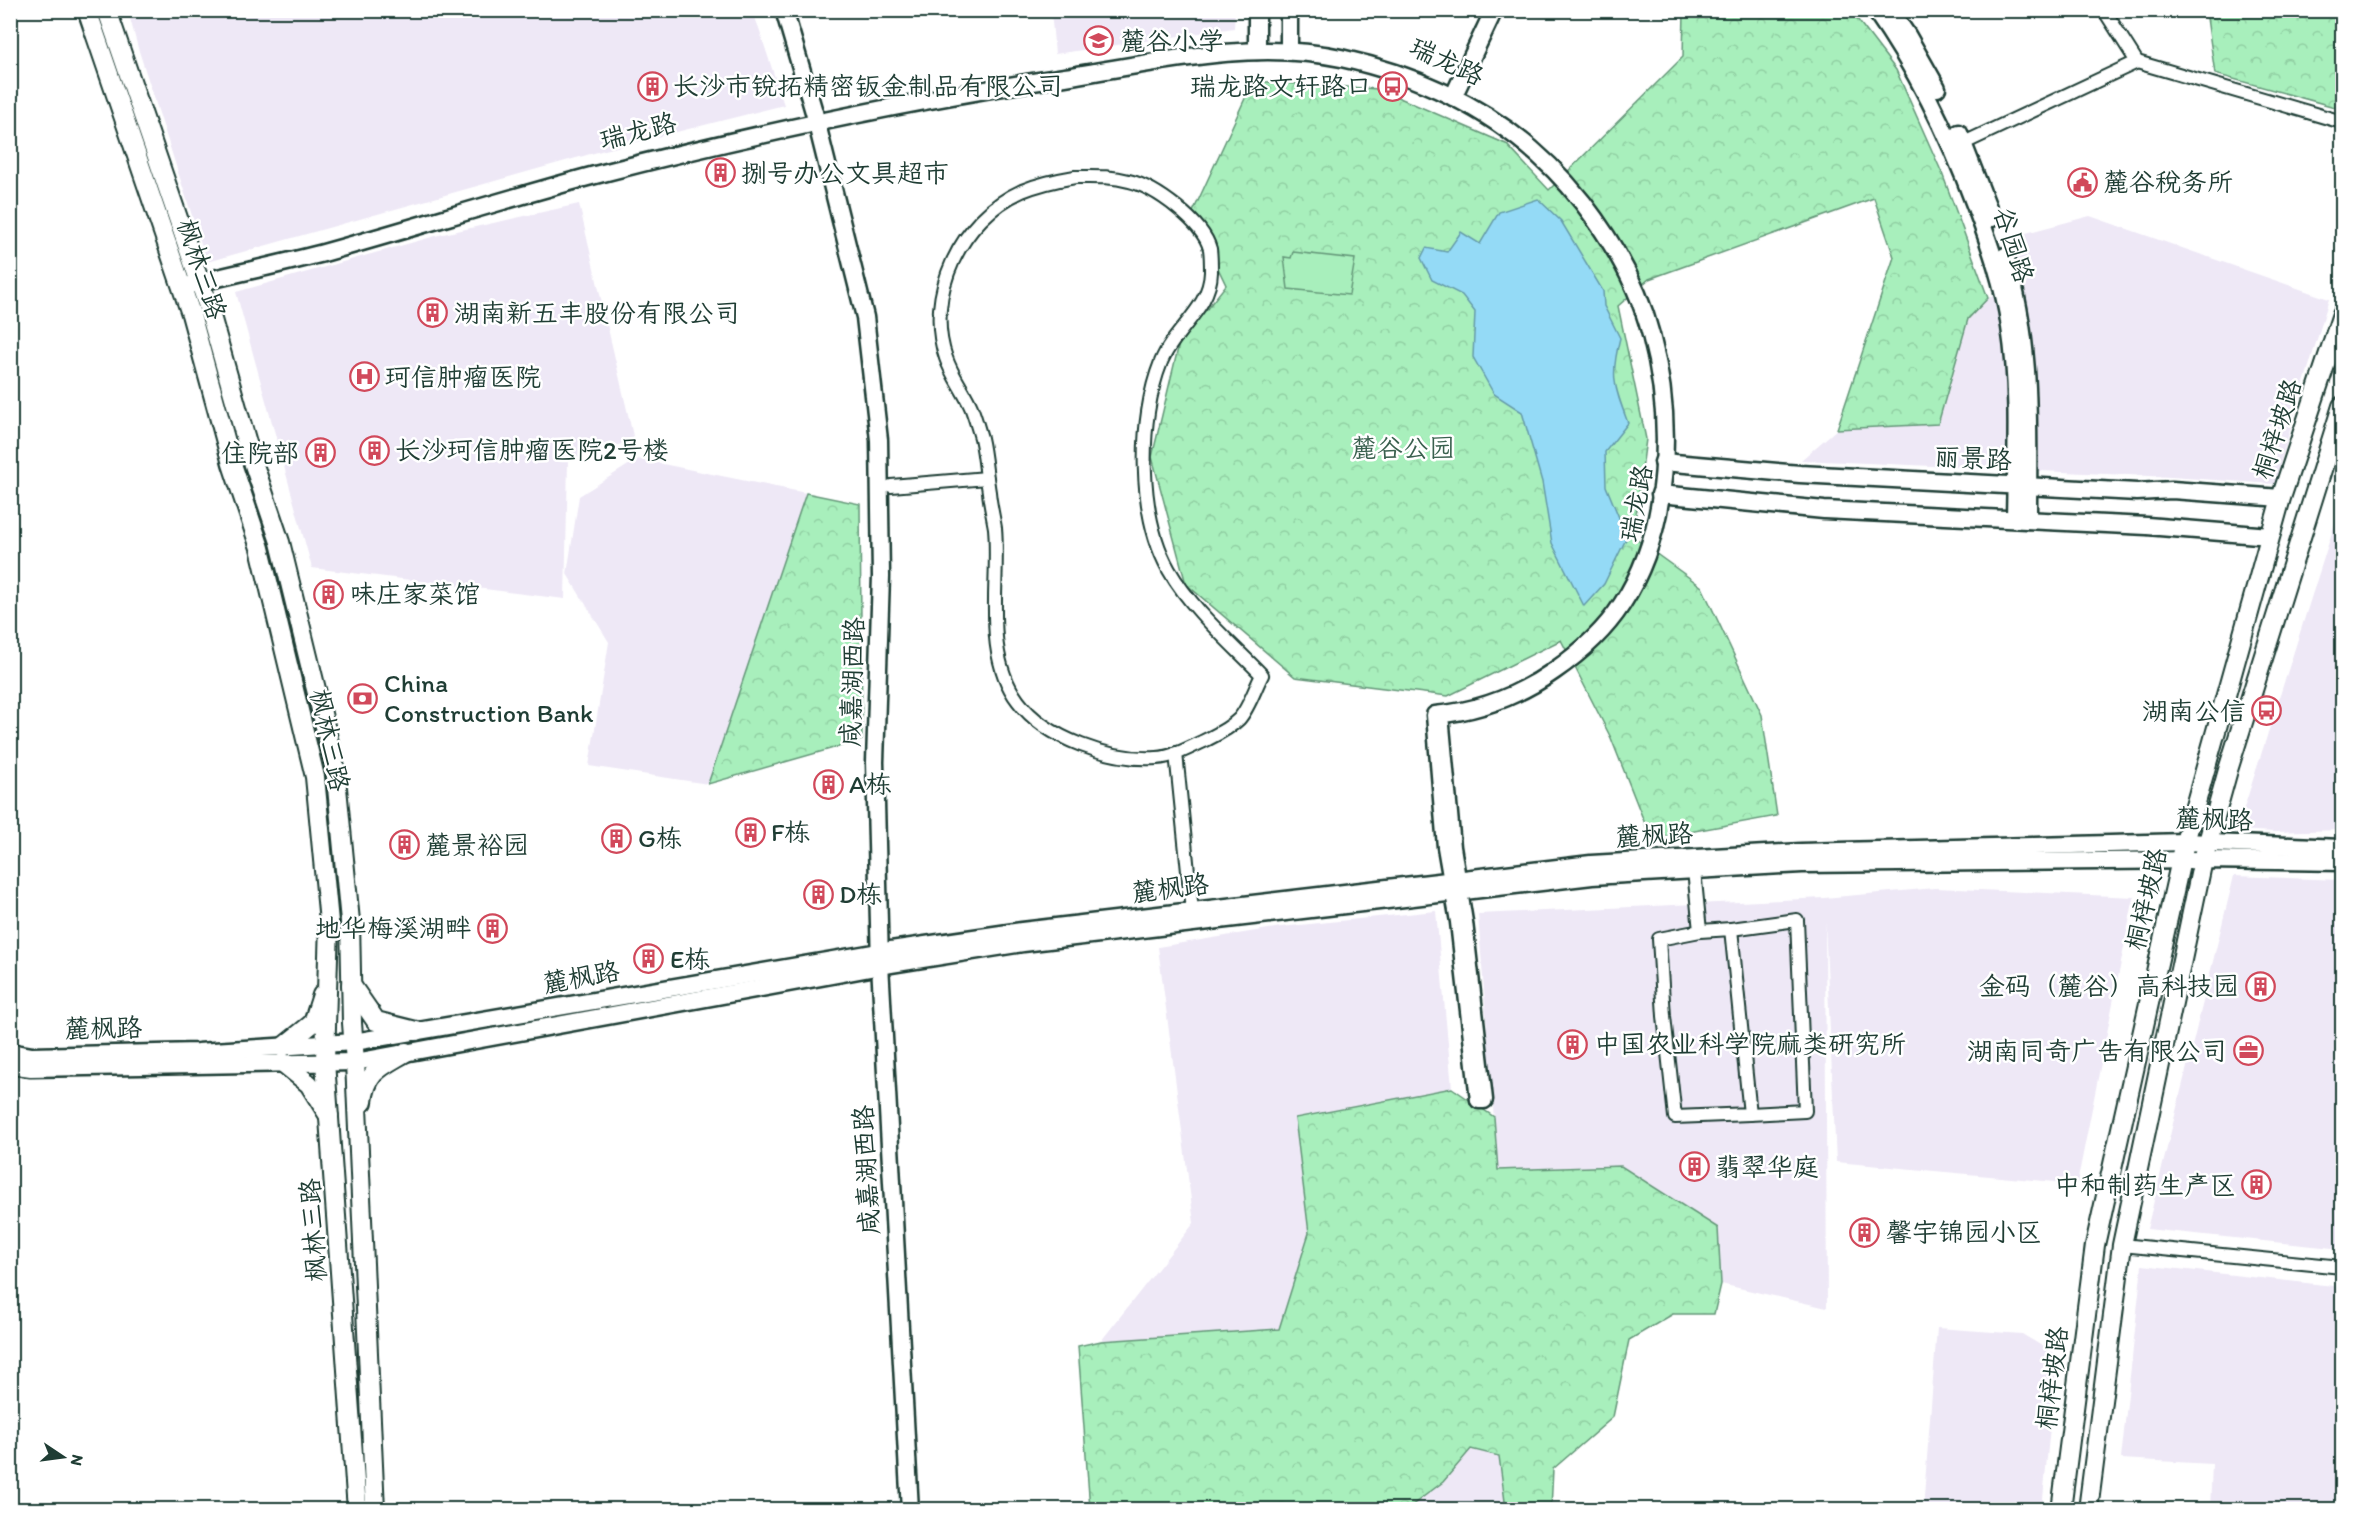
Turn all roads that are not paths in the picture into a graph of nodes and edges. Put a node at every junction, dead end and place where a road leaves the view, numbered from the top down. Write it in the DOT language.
graph roads {
  1 [pos="87,10"];
  2 [pos="107,10"];
  3 [pos="784,10"];
  4 [pos="796,10"];
  5 [pos="1257,10"];
  6 [pos="1289,10"];
  7 [pos="1487,10"];
  8 [pos="1494,10"];
  9 [pos="1875,10"];
  10 [pos="1890,10"];
  11 [pos="2104,10"];
  12 [pos="1257,47"];
  13 [pos="1289,47"];
  14 [pos="2138,62"];
  15 [pos="1452,92"];
  16 [pos="822,118"];
  17 [pos="2343,122"];
  18 [pos="1964,143"];
  19 [pos="190,281"];
  20 [pos="2343,314"];
  21 [pos="2343,406"];
  22 [pos="1667,462"];
  23 [pos="987,478"];
  24 [pos="891,486"];
  25 [pos="2022,486"];
  26 [pos="1664,495"];
  27 [pos="2281,498"];
  28 [pos="2021,520"];
  29 [pos="2270,537"];
  30 [pos="1176,753"];
  31 [pos="2185,842"];
  32 [pos="2343,848"];
  33 [pos="2205,852"];
  34 [pos="2181,860"];
  35 [pos="2343,862"];
  36 [pos="1694,870"];
  37 [pos="1455,886"];
  38 [pos="1192,911"];
  39 [pos="1731,929"];
  40 [pos="1700,931"];
  41 [pos="886,958"];
  42 [pos="328,976"];
  43 [pos="351,985"];
  44 [pos="416,1031"];
  45 [pos="354,1042"];
  46 [pos="10,1052"];
  47 [pos="406,1052"];
  48 [pos="326,1053"];
  49 [pos="283,1055"];
  50 [pos="355,1062"];
  51 [pos="10,1065"];
  52 [pos="1750,1114"];
  53 [pos="331,1119"];
  54 [pos="359,1149"];
  55 [pos="2122,1245"];
  56 [pos="2343,1267"];
  57 [pos="356,1508"];
  58 [pos="375,1509"];
  59 [pos="910,1509"];
  60 [pos="921,1509"];
  61 [pos="2061,1509"];
  62 [pos="2088,1509"];
  1 -- 19 [label="main road, 枫林三路"];
  2 -- 19 [label="main road, 枫林三路"];
  3 -- 16 [label="main road, 咸嘉湖西路"];
  4 -- 16 [label="main road, 咸嘉湖西路"];
  5 -- 12 [label="main road"];
  6 -- 13 [label="main road"];
  7 -- 15 [label="main road"];
  8 -- 15 [label="main road"];
  9 -- 25 [label="main road, 谷园路"];
  10 -- 18 [label="main road, 谷园路"];
  11 -- 14 [label="street"];
  12 -- 13 [label="main road, 瑞龙路"];
  12 -- 16 [label="main road, 瑞龙路"];
  13 -- 15 [label="main road, 瑞龙路"];
  14 -- 17 [label="street"];
  14 -- 18 [label="street"];
  15 -- 22 [label="main road, 瑞龙路"];
  16 -- 19 [label="main road, 瑞龙路"];
  16 -- 24 [label="main road, 咸嘉湖西路"];
  16 -- 41 [label="main road, 咸嘉湖西路"];
  18 -- 25 [label="main road, 谷园路"];
  19 -- 42 [label="main road, 枫林三路"];
  19 -- 43 [label="main road, 枫林三路"];
  20 -- 27 [label="main road, 桐梓坡路"];
  21 -- 33 [label="main road, 桐梓坡路"];
  22 -- 25 [label="main road, 丽景路"];
  22 -- 26 [label="main road, 瑞龙路"];
  23 -- 24 [label="street"];
  23 -- 30 [label="street"];
  23 -- 30 [label="street"];
  24 -- 41 [label="main road, 咸嘉湖西路"];
  25 -- 27 [label="main road, 丽景路"];
  25 -- 28 [label="main road, 谷园路"];
  26 -- 28 [label="main road"];
  26 -- 37 [label="main road, 瑞龙路"];
  27 -- 29 [label="main road, 桐梓坡路"];
  28 -- 29 [label="main road"];
  29 -- 31 [label="main road, 桐梓坡路"];
  30 -- 38 [label="street"];
  31 -- 33 [label="main road, 麓枫路"];
  31 -- 34 [label="main road, 桐梓坡路"];
  31 -- 37 [label="main road, 麓枫路"];
  32 -- 33 [label="main road, 麓枫路"];
  33 -- 34 [label="main road"];
  33 -- 35 [label="main road"];
  33 -- 55 [label="main road, 桐梓坡路"];
  34 -- 36 [label="main road"];
  34 -- 61 [label="main road, 桐梓坡路"];
  36 -- 37 [label="main road"];
  36 -- 40 [label="street"];
  37 -- 37 [label="main road"];
  37 -- 38 [label="main road, 麓枫路"];
  37 -- 41 [label="main road"];
  38 -- 41 [label="main road, 麓枫路"];
  39 -- 40 [label="street"];
  39 -- 52 [label="street"];
  39 -- 52 [label="street"];
  40 -- 52 [label="street"];
  41 -- 44 [label="main road, 麓枫路"];
  41 -- 47 [label="main road"];
  41 -- 59 [label="main road, 咸嘉湖西路"];
  41 -- 60 [label="main road, 咸嘉湖西路"];
  42 -- 48 [label="main road, 枫林三路"];
  42 -- 49 [label="main road"];
  43 -- 44 [label="main road"];
  43 -- 45 [label="main road, 枫林三路"];
  44 -- 45 [label="main road, 麓枫路"];
  45 -- 48 [label="main road, 麓枫路"];
  45 -- 50 [label="main road, 枫林三路"];
  46 -- 49 [label="main road, 麓枫路"];
  47 -- 50 [label="main road"];
  47 -- 54 [label="main road"];
  48 -- 49 [label="main road, 麓枫路"];
  48 -- 50 [label="main road"];
  48 -- 53 [label="main road, 枫林三路"];
  49 -- 51 [label="main road, 麓枫路"];
  49 -- 53 [label="main road"];
  50 -- 54 [label="main road, 枫林三路"];
  53 -- 57 [label="main road, 枫林三路"];
  54 -- 58 [label="main road, 枫林三路"];
  55 -- 56 [label="street"];
  55 -- 62 [label="main road, 桐梓坡路"];
}
